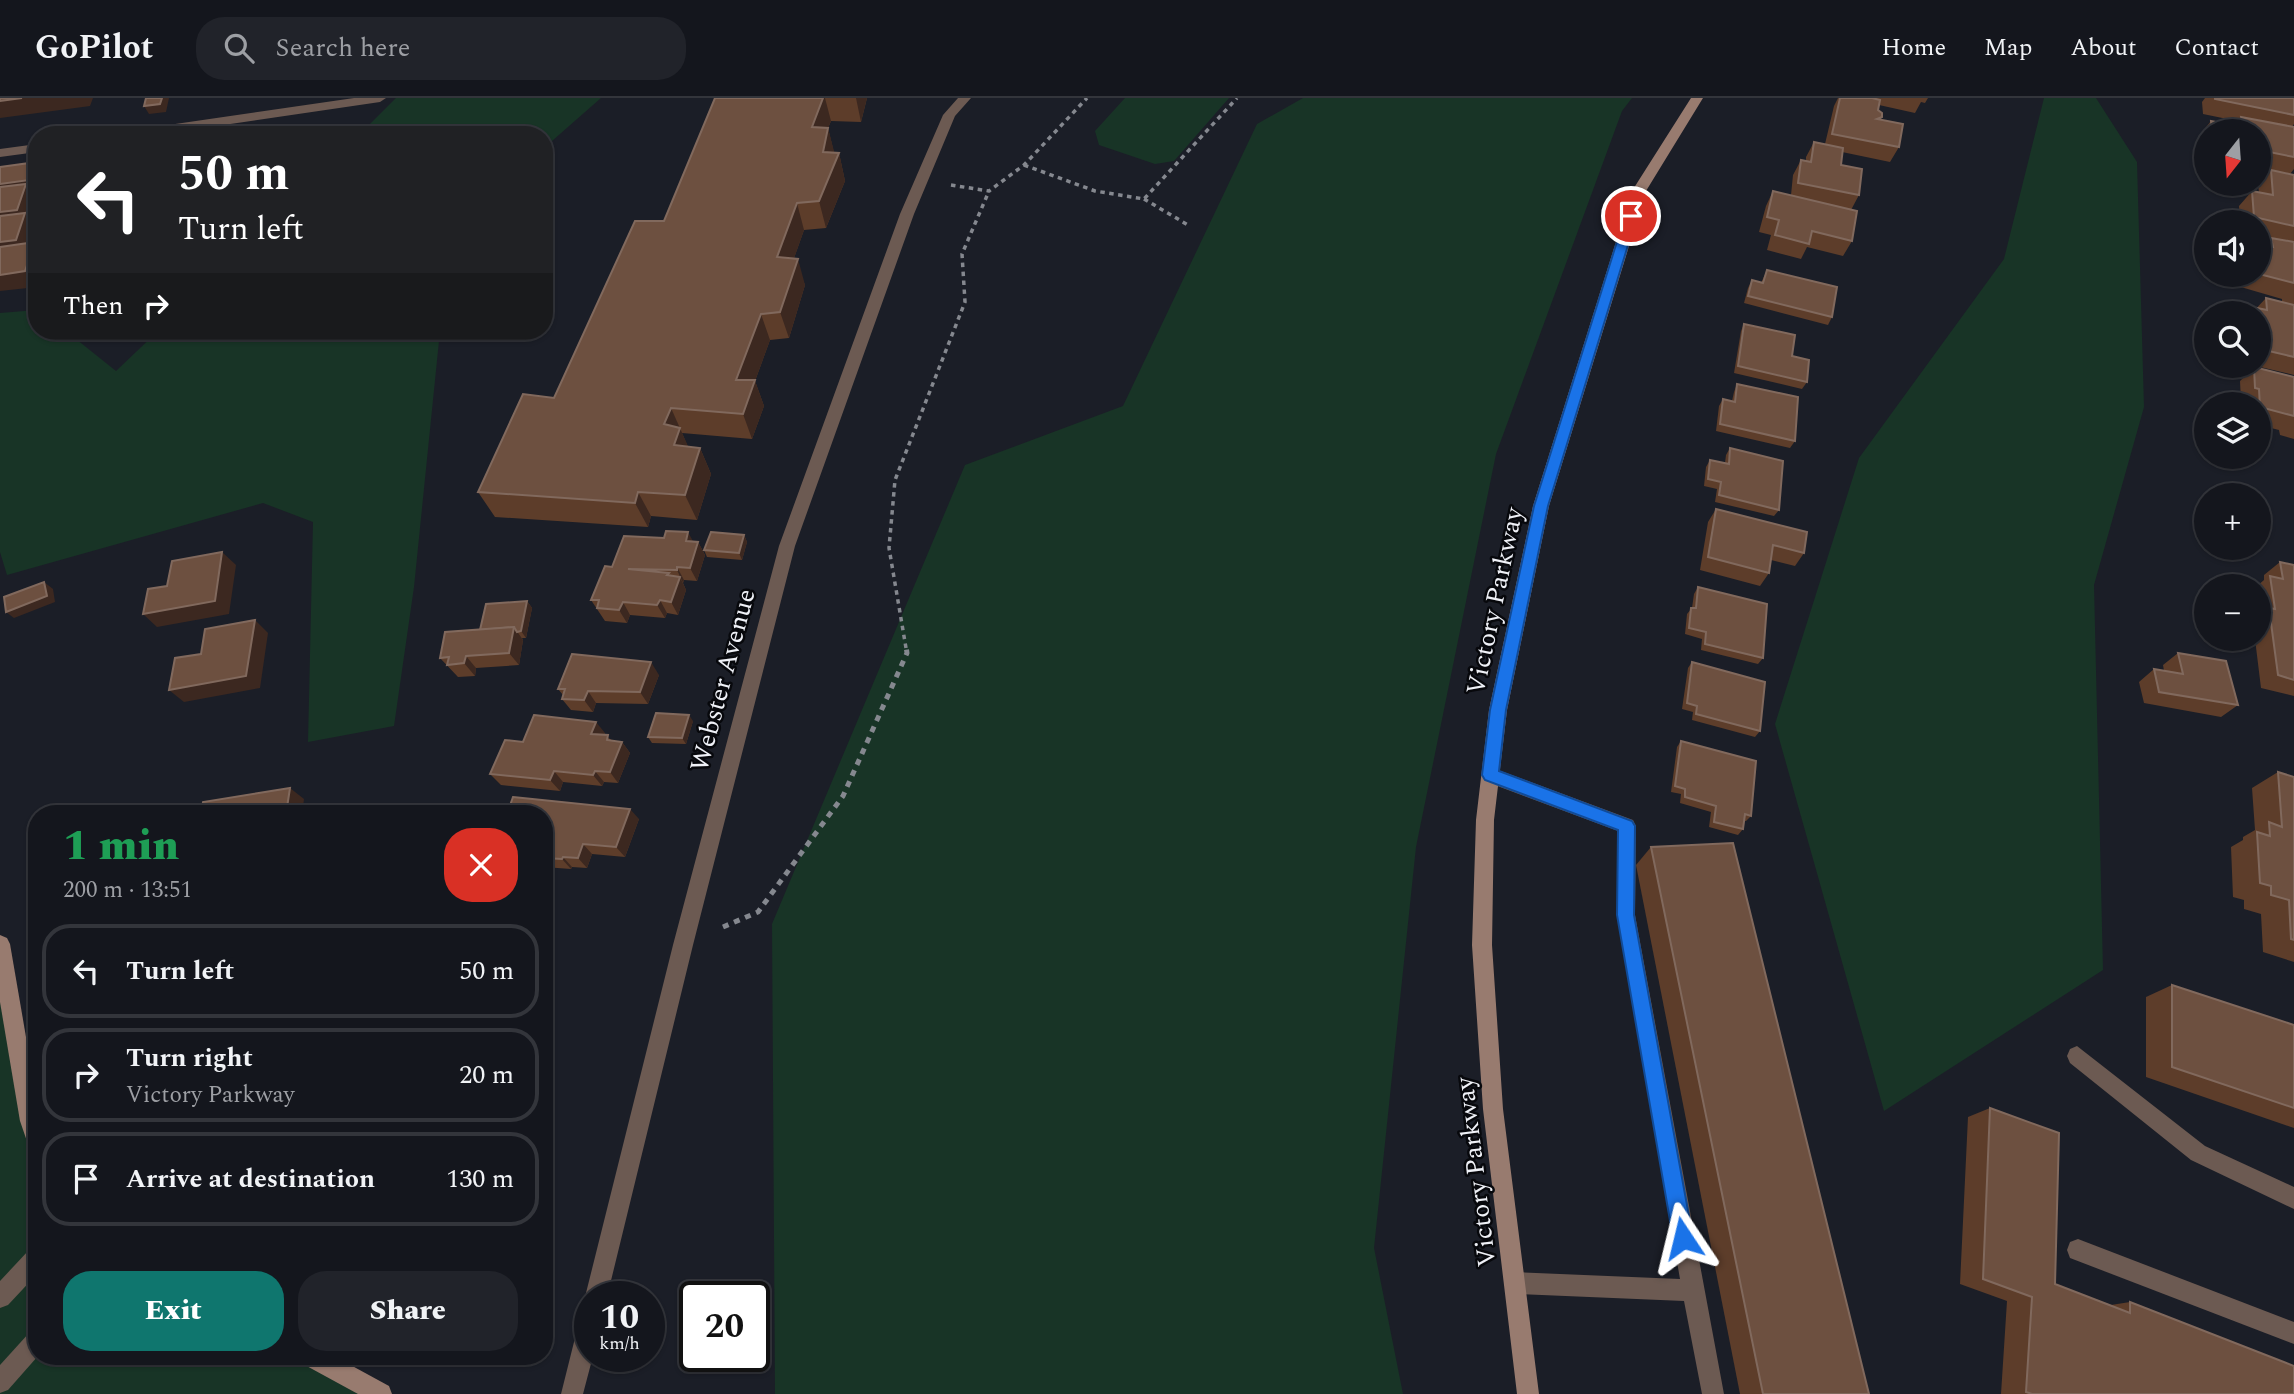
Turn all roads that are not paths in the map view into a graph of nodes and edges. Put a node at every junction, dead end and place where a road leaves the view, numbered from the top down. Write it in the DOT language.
graph roads {
  1 [pos="380,98"];
  2 [pos="965,98"];
  3 [pos="1697,98"];
  4 [pos="189,126"];
  5 [pos="28,149"];
  6 [pos="0,153"];
  7 [pos="1490,775"];
  8 [pos="0,944"];
  9 [pos="2077,1056"];
  10 [pos="28,1109"];
  11 [pos="2294,1198"];
  12 [pos="2078,1250"];
  13 [pos="28,1267"];
  14 [pos="600,1281"];
  15 [pos="1515,1283"];
  16 [pos="1693,1290"];
  17 [pos="0,1297"];
  18 [pos="2294,1333"];
  19 [pos="28,1351"];
  20 [pos="328,1365"];
  21 [pos="578,1372"];
  22 [pos="0,1382"];
  23 [pos="381,1394"];
  24 [pos="572,1394"];
  25 [pos="1528,1394"];
  26 [pos="1713,1394"];
  1 -- 4 [label="street"];
  2 -- 14 [label="street, Webster Avenue"];
  3 -- 7 [label="street, Victory Parkway"];
  5 -- 6 [label="street"];
  7 -- 15 [label="street, Victory Parkway"];
  7 -- 16 [label="street"];
  8 -- 10 [label="street"];
  9 -- 11 [label="street"];
  12 -- 18 [label="street"];
  13 -- 17 [label="street"];
  15 -- 16 [label="street"];
  15 -- 25 [label="street, Victory Parkway"];
  16 -- 26 [label="street"];
  19 -- 22 [label="street"];
  20 -- 23 [label="street"];
  21 -- 24 [label="street"];
}
